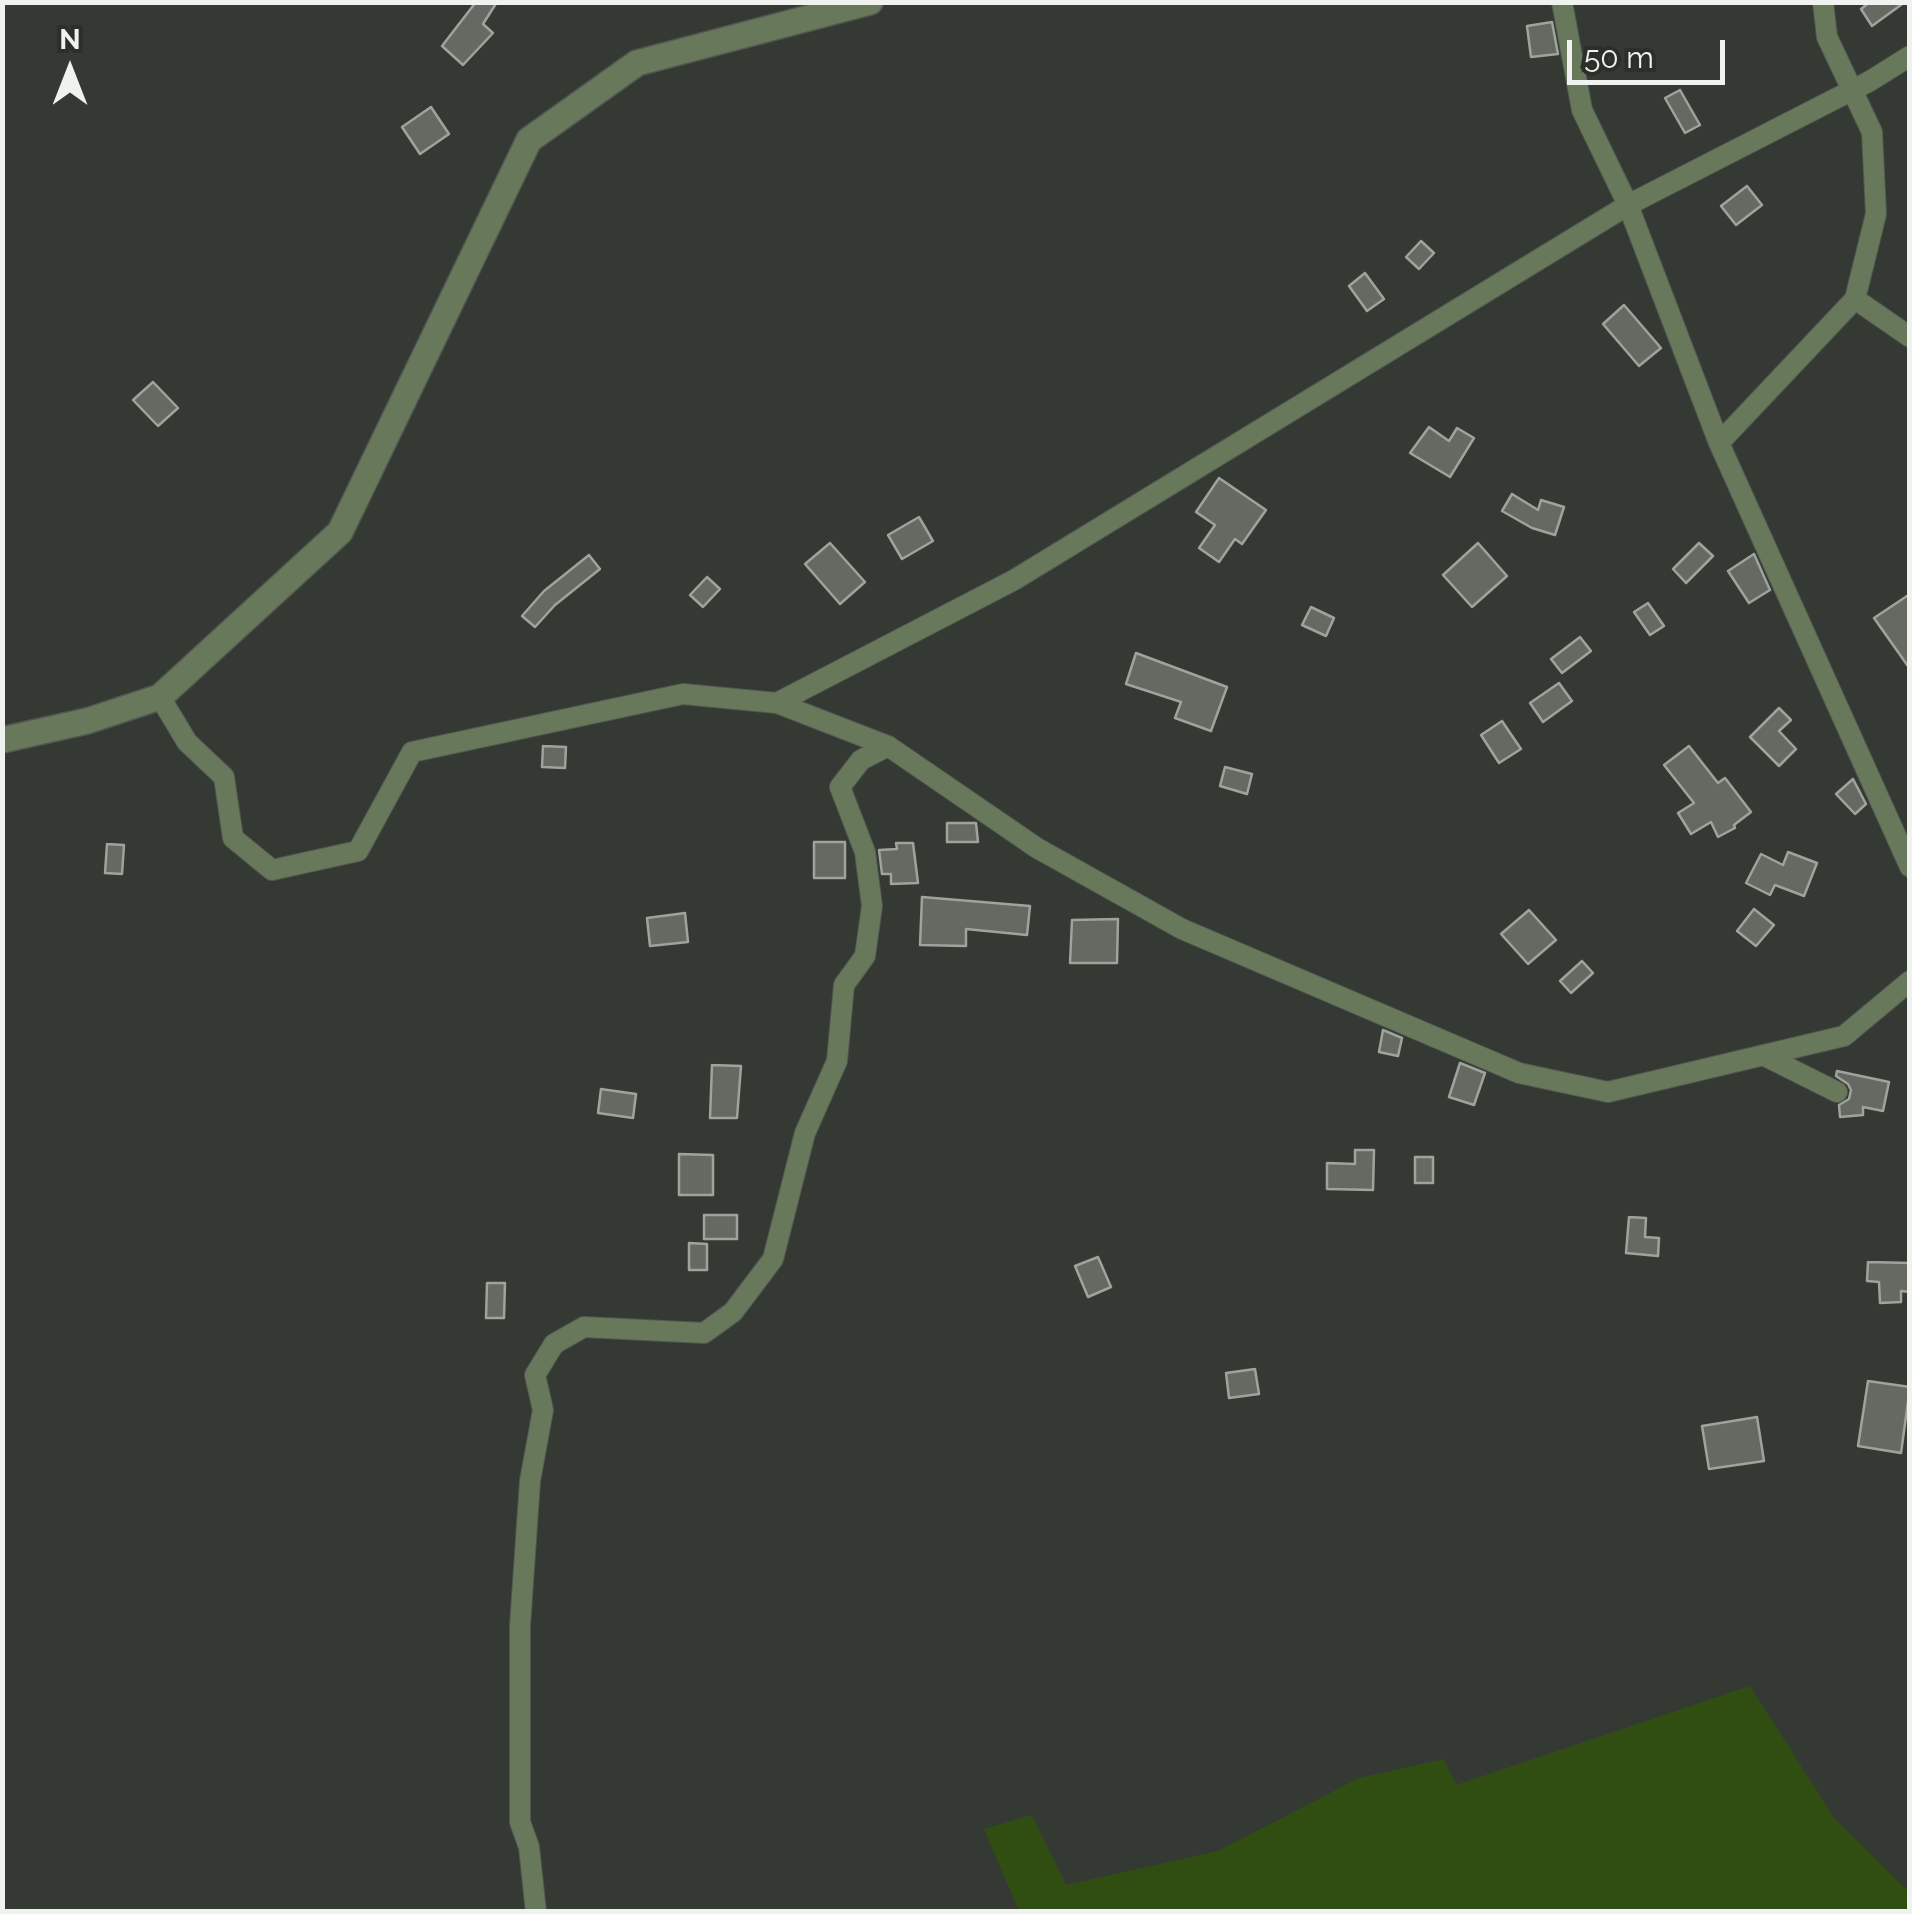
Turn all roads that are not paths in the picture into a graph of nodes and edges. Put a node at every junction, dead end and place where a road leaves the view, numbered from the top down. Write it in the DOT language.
graph roads {
  1 [pos="870,2"];
  2 [pos="1562,2"];
  3 [pos="1823,2"];
  4 [pos="1910,56"];
  5 [pos="1854,89"];
  6 [pos="1628,205"];
  7 [pos="1855,299"];
  8 [pos="1910,337"];
  9 [pos="1720,443"];
  10 [pos="160,696"];
  11 [pos="777,703"];
  12 [pos="2,740"];
  13 [pos="888,746"];
  14 [pos="1910,867"];
  15 [pos="1910,981"];
  16 [pos="1764,1055"];
  17 [pos="1837,1092"];
  18 [pos="536,1912"];
  1 -- 10 [label="street"];
  2 -- 6 [label="street"];
  3 -- 5 [label="street"];
  4 -- 5 [label="street"];
  5 -- 6 [label="street"];
  5 -- 7 [label="street"];
  6 -- 9 [label="street"];
  6 -- 11 [label="street"];
  7 -- 8 [label="street"];
  7 -- 9 [label="street"];
  9 -- 14 [label="street"];
  10 -- 11 [label="street"];
  10 -- 12 [label="street"];
  11 -- 13 [label="street"];
  13 -- 16 [label="street"];
  13 -- 18 [label="street"];
  15 -- 16 [label="street"];
  16 -- 17 [label="street"];
}
